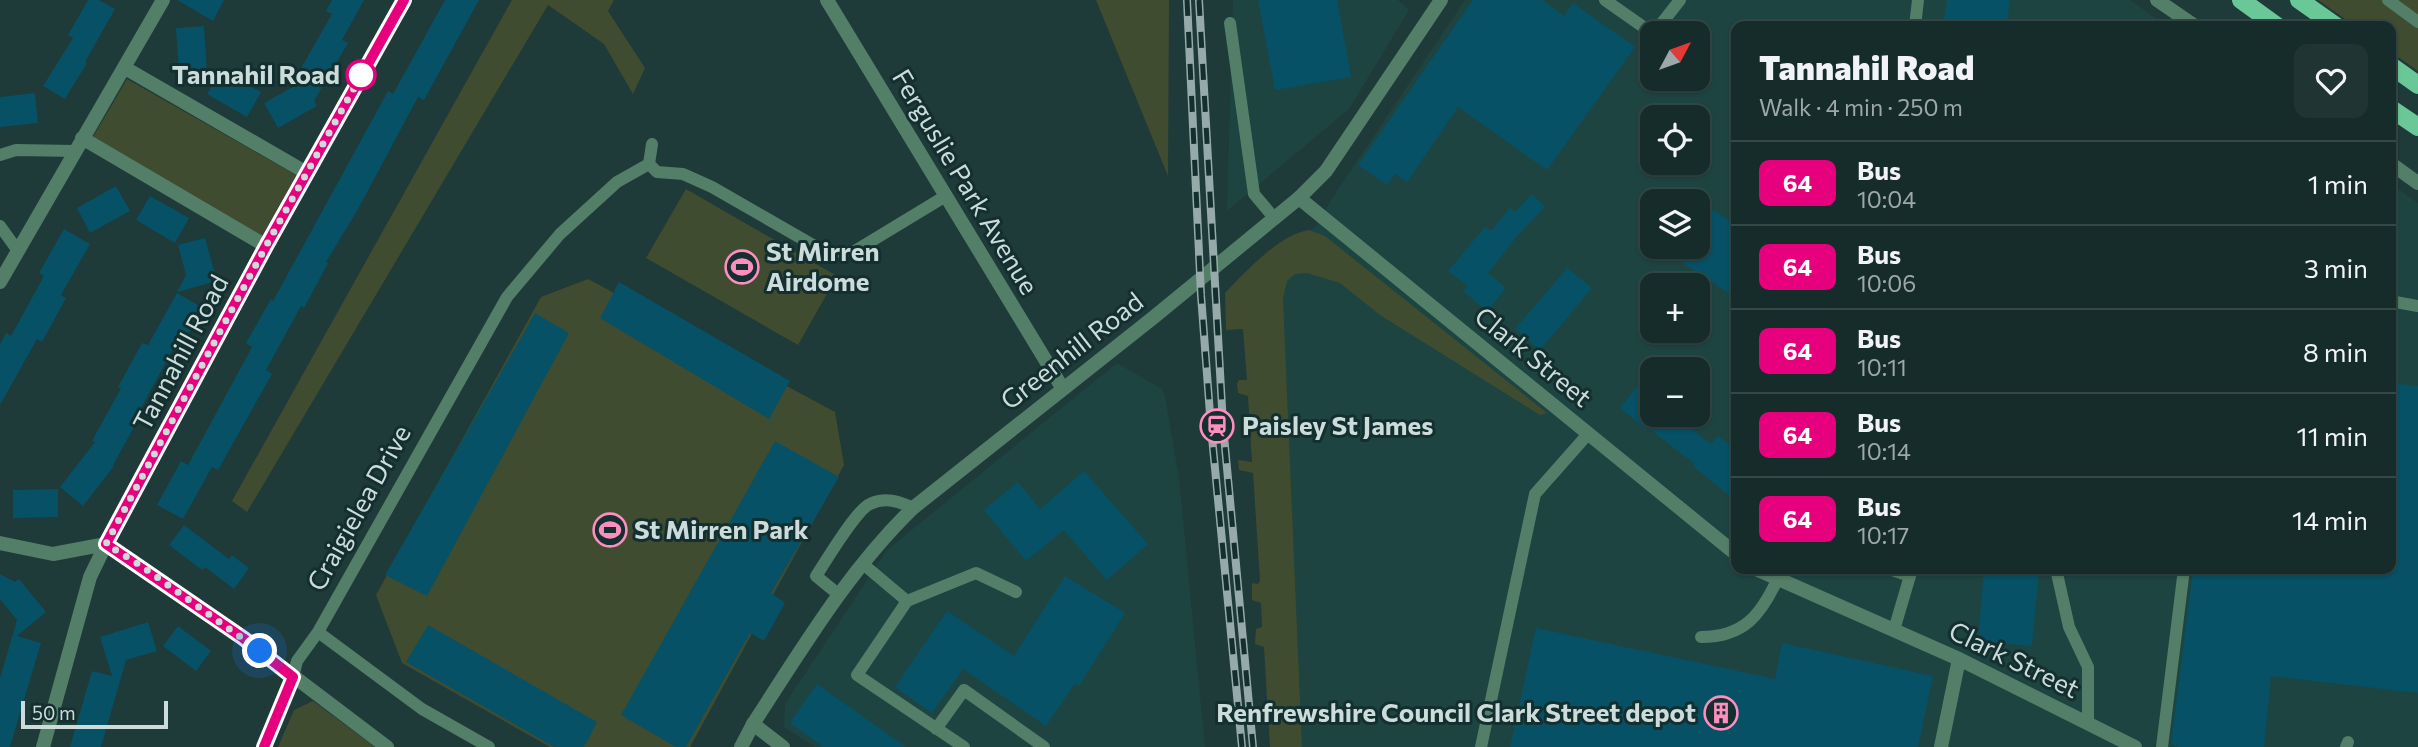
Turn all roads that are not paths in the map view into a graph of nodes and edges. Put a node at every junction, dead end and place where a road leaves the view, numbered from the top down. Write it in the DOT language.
graph roads {
  1 [pos="163,0"];
  2 [pos="404,0"];
  3 [pos="827,0"];
  4 [pos="1605,0"];
  5 [pos="1680,0"];
  6 [pos="1918,0"];
  7 [pos="2157,0"];
  8 [pos="2241,0"];
  9 [pos="2299,0"];
  10 [pos="2388,0"];
  11 [pos="1438,1"];
  12 [pos="1663,21"];
  13 [pos="1916,21"];
  14 [pos="2188,21"];
  15 [pos="2270,21"];
  16 [pos="2329,21"];
  17 [pos="2418,22"];
  18 [pos="1230,23"];
  19 [pos="1640,24"];
  20 [pos="124,68"];
  21 [pos="2396,69"];
  22 [pos="2418,85"];
  23 [pos="2396,112"];
  24 [pos="2418,127"];
  25 [pos="652,144"];
  26 [pos="79,145"];
  27 [pos="0,155"];
  28 [pos="649,164"];
  29 [pos="2396,167"];
  30 [pos="307,173"];
  31 [pos="2418,183"];
  32 [pos="944,197"];
  33 [pos="1299,198"];
  34 [pos="1275,219"];
  35 [pos="0,226"];
  36 [pos="266,246"];
  37 [pos="18,251"];
  38 [pos="0,282"];
  39 [pos="2396,302"];
  40 [pos="2418,306"];
  41 [pos="1063,389"];
  42 [pos="1588,434"];
  43 [pos="913,508"];
  44 [pos="0,543"];
  45 [pos="106,544"];
  46 [pos="1731,550"];
  47 [pos="863,564"];
  48 [pos="1767,574"];
  49 [pos="1911,574"];
  50 [pos="2057,574"];
  51 [pos="2183,574"];
  52 [pos="1778,579"];
  53 [pos="1016,592"];
  54 [pos="838,594"];
  55 [pos="907,601"];
  56 [pos="1894,630"];
  57 [pos="318,632"];
  58 [pos="1701,637"];
  59 [pos="1959,659"];
  60 [pos="293,677"];
  61 [pos="753,724"];
  62 [pos="2088,724"];
  63 [pos="936,729"];
  64 [pos="43,747"];
  65 [pos="264,747"];
  66 [pos="387,747"];
  67 [pos="489,747"];
  68 [pos="741,747"];
  69 [pos="783,747"];
  70 [pos="964,747"];
  71 [pos="1044,747"];
  72 [pos="1481,747"];
  73 [pos="1941,747"];
  74 [pos="2135,747"];
  75 [pos="2162,747"];
  1 -- 20 [label="street"];
  2 -- 30 [label="street, Tannahill Road"];
  3 -- 32 [label="street, Ferguslie Park Avenue"];
  4 -- 19 [label="lane"];
  5 -- 12 [label="lane"];
  6 -- 13 [label="lane"];
  7 -- 14 [label="street"];
  8 -- 15 [label="main road"];
  9 -- 16 [label="main road"];
  10 -- 17 [label="lane"];
  11 -- 33 [label="street, Greenhill Road"];
  18 -- 34 [label="lane"];
  20 -- 26 [label="street"];
  20 -- 30 [label="street"];
  21 -- 22 [label="main road"];
  23 -- 24 [label="main road"];
  25 -- 28 [label="lane"];
  26 -- 27 [label="lane"];
  26 -- 36 [label="street"];
  26 -- 37 [label="street"];
  28 -- 32 [label="lane"];
  28 -- 57 [label="lane, Craigielea Drive"];
  29 -- 31 [label="street"];
  30 -- 36 [label="street, Tannahill Road"];
  32 -- 41 [label="street, Ferguslie Park Avenue"];
  33 -- 34 [label="street, Greenhill Road"];
  33 -- 42 [label="street, Clark Street"];
  34 -- 41 [label="street, Greenhill Road"];
  35 -- 37 [label="lane"];
  36 -- 45 [label="street, Tannahill Road"];
  37 -- 38 [label="street"];
  39 -- 40 [label="lane"];
  41 -- 43 [label="street, Greenhill Road"];
  42 -- 46 [label="street, Clark Street"];
  42 -- 72 [label="lane"];
  43 -- 47 [label="street, Greenhill Road"];
  43 -- 54 [label="lane"];
  44 -- 45 [label="street"];
  45 -- 60 [label="street"];
  45 -- 64 [label="street, Tannahill Road"];
  47 -- 54 [label="street, Greenhill Road"];
  47 -- 55 [label="lane"];
  48 -- 52 [label="street, Clark Street"];
  49 -- 56 [label="lane"];
  50 -- 62 [label="lane"];
  51 -- 75 [label="lane"];
  52 -- 56 [label="street, Clark Street"];
  52 -- 58 [label="lane"];
  53 -- 55 [label="lane"];
  54 -- 61 [label="street, Greenhill Road"];
  55 -- 63 [label="lane"];
  56 -- 59 [label="street, Clark Street"];
  57 -- 60 [label="lane, Craigielea Drive"];
  57 -- 67 [label="lane"];
  59 -- 62 [label="street, Clark Street"];
  59 -- 73 [label="street"];
  60 -- 65 [label="street, Craigielea Drive"];
  60 -- 66 [label="street"];
  61 -- 68 [label="street, Greenhill Road"];
  61 -- 69 [label="street"];
  62 -- 74 [label="street, Clark Street"];
  63 -- 70 [label="lane"];
  63 -- 71 [label="lane"];
}
